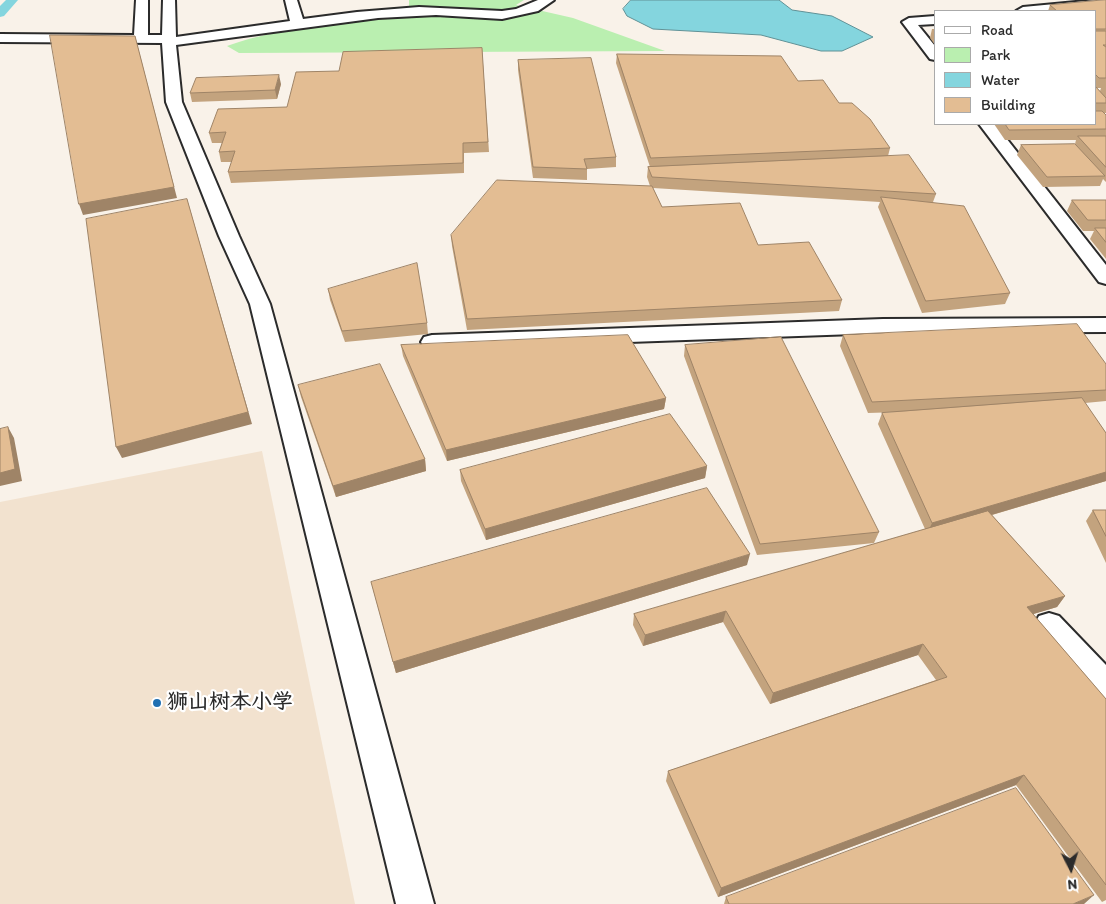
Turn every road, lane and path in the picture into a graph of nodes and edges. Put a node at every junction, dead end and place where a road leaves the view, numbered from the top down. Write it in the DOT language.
graph roads {
  1 [pos="142,0"];
  2 [pos="169,0"];
  3 [pos="291,0"];
  4 [pos="398,0"];
  5 [pos="548,0"];
  6 [pos="1106,3"];
  7 [pos="1033,10"];
  8 [pos="391,14"];
  9 [pos="934,20"];
  10 [pos="298,23"];
  11 [pos="0,38"];
  12 [pos="141,38"];
  13 [pos="169,40"];
  14 [pos="934,55"];
  15 [pos="988,125"];
  16 [pos="1106,278"];
  17 [pos="1106,325"];
  18 [pos="432,342"];
  19 [pos="1048,625"];
  20 [pos="1106,686"];
  21 [pos="416,904"];
  1 -- 12 [label="street"];
  2 -- 13 [label="street"];
  3 -- 10 [label="street"];
  4 -- 8 [label="street"];
  5 -- 8 [label="street"];
  6 -- 7 [label="street"];
  8 -- 10 [label="street"];
  9 -- 14 [label="street"];
  10 -- 13 [label="street"];
  11 -- 12 [label="street"];
  12 -- 13 [label="street"];
  13 -- 21 [label="street"];
  15 -- 16 [label="street"];
  17 -- 18 [label="street"];
  19 -- 20 [label="street"];
}
